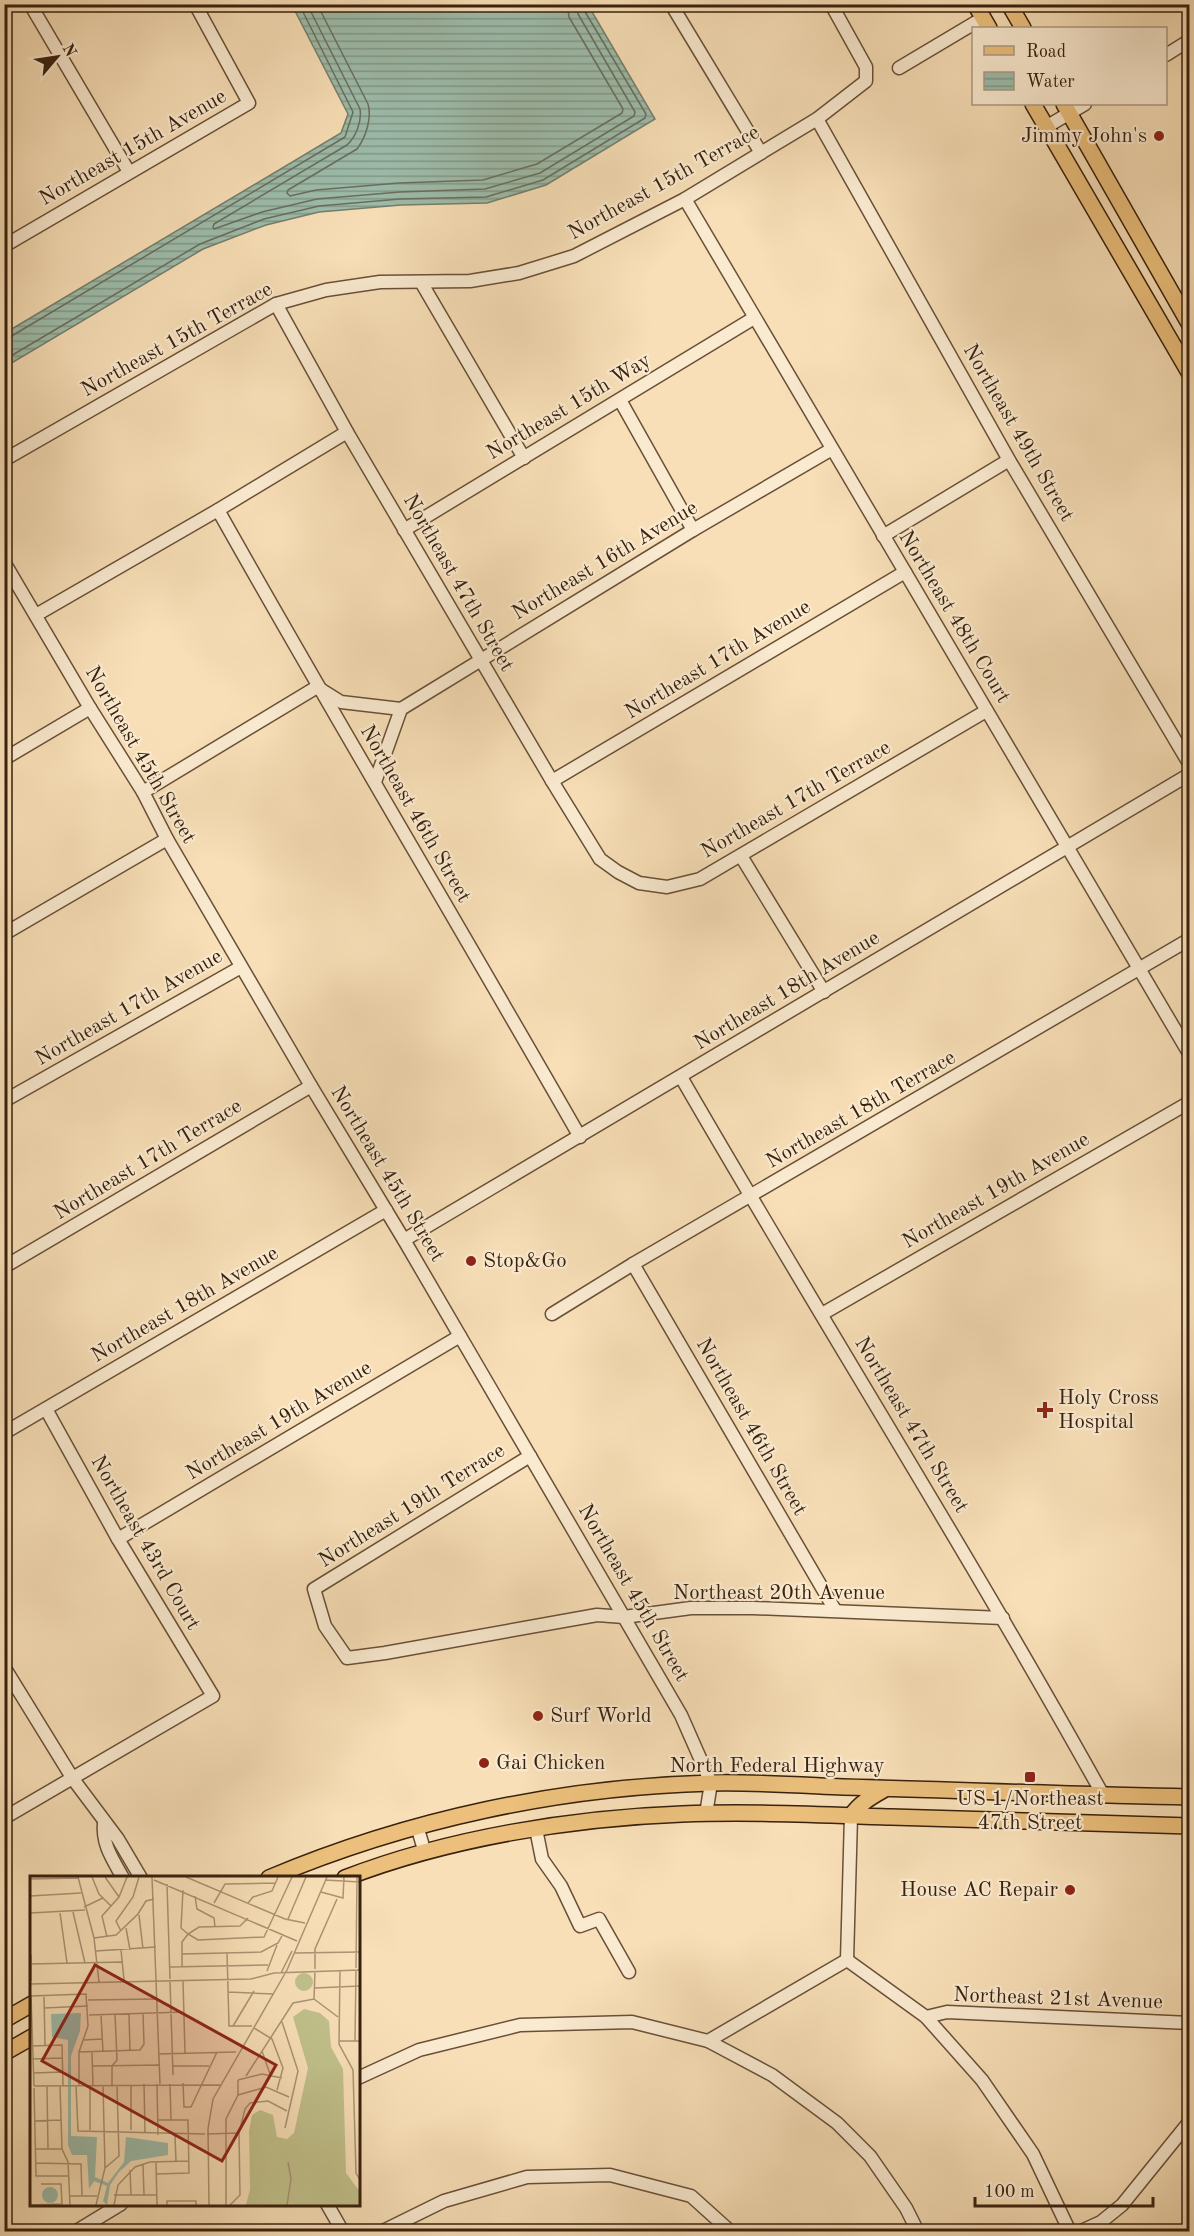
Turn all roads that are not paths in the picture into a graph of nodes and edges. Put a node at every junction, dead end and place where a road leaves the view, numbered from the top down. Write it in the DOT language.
graph roads {
  1 [pos="30,4"];
  2 [pos="195,4"];
  3 [pos="671,4"];
  4 [pos="831,4"];
  5 [pos="1009,4"];
  6 [pos="982,17"];
  7 [pos="1022,27"];
  8 [pos="1190,40"];
  9 [pos="1167,54"];
  10 [pos="899,68"];
  11 [pos="1034,105"];
  12 [pos="1067,108"];
  13 [pos="817,119"];
  14 [pos="1046,128"];
  15 [pos="761,153"];
  16 [pos="129,172"];
  17 [pos="685,199"];
  18 [pos="4,246"];
  19 [pos="421,282"];
  20 [pos="276,304"];
  21 [pos="754,318"];
  22 [pos="1190,325"];
  23 [pos="1190,374"];
  24 [pos="620,400"];
  25 [pos="347,432"];
  26 [pos="832,449"];
  27 [pos="524,458"];
  28 [pos="4,460"];
  29 [pos="1009,460"];
  30 [pos="218,510"];
  31 [pos="405,530"];
  32 [pos="693,530"];
  33 [pos="883,536"];
  34 [pos="4,562"];
  35 [pos="905,573"];
  36 [pos="17,583"];
  37 [pos="4,590"];
  38 [pos="36,615"];
  39 [pos="480,659"];
  40 [pos="317,687"];
  41 [pos="90,708"];
  42 [pos="400,709"];
  43 [pos="986,711"];
  44 [pos="4,759"];
  45 [pos="1190,765"];
  46 [pos="1190,774"];
  47 [pos="552,781"];
  48 [pos="375,782"];
  49 [pos="143,792"];
  50 [pos="167,839"];
  51 [pos="1067,848"];
  52 [pos="741,856"];
  53 [pos="618,872"];
  54 [pos="4,934"];
  55 [pos="1190,939"];
  56 [pos="241,967"];
  57 [pos="1139,969"];
  58 [pos="824,992"];
  59 [pos="1190,1055"];
  60 [pos="681,1077"];
  61 [pos="311,1086"];
  62 [pos="4,1101"];
  63 [pos="1190,1102"];
  64 [pos="580,1137"];
  65 [pos="751,1197"];
  66 [pos="386,1210"];
  67 [pos="404,1240"];
  68 [pos="633,1264"];
  69 [pos="4,1267"];
  70 [pos="552,1314"];
  71 [pos="822,1314"];
  72 [pos="460,1336"];
  73 [pos="46,1409"];
  74 [pos="4,1433"];
  75 [pos="530,1456"];
  76 [pos="118,1539"];
  77 [pos="314,1589"];
  78 [pos="835,1610"];
  79 [pos="624,1617"];
  80 [pos="1003,1618"];
  81 [pos="4,1667"];
  82 [pos="73,1779"];
  83 [pos="711,1783"];
  84 [pos="888,1788"];
  85 [pos="1103,1795"];
  86 [pos="1190,1797"];
  87 [pos="706,1814"];
  88 [pos="851,1816"];
  89 [pos="4,1818"];
  90 [pos="104,1822"];
  91 [pos="417,1826"];
  92 [pos="1190,1826"];
  93 [pos="536,1829"];
  94 [pos="425,1853"];
  95 [pos="122,1876"];
  96 [pos="140,1876"];
  97 [pos="274,1876"];
  98 [pos="351,1876"];
  99 [pos="847,1960"];
  100 [pos="629,1972"];
  101 [pos="30,2005"];
  102 [pos="926,2017"];
  103 [pos="4,2020"];
  104 [pos="1190,2023"];
  105 [pos="30,2038"];
  106 [pos="708,2041"];
  107 [pos="4,2053"];
  108 [pos="360,2077"];
  109 [pos="1190,2121"];
  110 [pos="120,2206"];
  111 [pos="328,2206"];
  112 [pos="75,2232"];
  113 [pos="343,2232"];
  114 [pos="381,2232"];
  115 [pos="731,2232"];
  116 [pos="918,2232"];
  117 [pos="1070,2232"];
  118 [pos="1079,2232"];
  1 -- 16 [label="street"];
  2 -- 16 [label="street, Northeast 15th Avenue"];
  3 -- 15 [label="street"];
  4 -- 13 [label="street, Northeast 15th Terrace"];
  5 -- 7 [label="main road"];
  6 -- 10 [label="street"];
  8 -- 9 [label="street"];
  11 -- 14 [label="main road"];
  12 -- 14 [label="street"];
  12 -- 22 [label="main road"];
  13 -- 15 [label="street, Northeast 15th Terrace"];
  13 -- 29 [label="street, Northeast 49th Street"];
  14 -- 23 [label="main road"];
  15 -- 17 [label="street, Northeast 15th Terrace"];
  16 -- 18 [label="street, Northeast 15th Avenue"];
  17 -- 19 [label="street, Northeast 15th Terrace"];
  17 -- 21 [label="street, Northeast 48th Court"];
  19 -- 20 [label="street, Northeast 15th Terrace"];
  19 -- 27 [label="street"];
  20 -- 25 [label="street, Northeast 47th Street"];
  20 -- 28 [label="street, Northeast 15th Terrace"];
  21 -- 24 [label="street, Northeast 15th Way"];
  21 -- 26 [label="street, Northeast 48th Court"];
  24 -- 27 [label="street, Northeast 15th Way"];
  24 -- 32 [label="street"];
  25 -- 30 [label="street"];
  25 -- 31 [label="street, Northeast 47th Street"];
  26 -- 32 [label="street, Northeast 16th Avenue"];
  26 -- 33 [label="street, Northeast 48th Court"];
  27 -- 31 [label="street, Northeast 15th Way"];
  29 -- 33 [label="street"];
  29 -- 45 [label="street, Northeast 49th Street"];
  30 -- 38 [label="street"];
  30 -- 40 [label="street, Northeast 46th Street"];
  31 -- 39 [label="street, Northeast 47th Street"];
  32 -- 39 [label="street, Northeast 16th Avenue"];
  33 -- 35 [label="street, Northeast 48th Court"];
  34 -- 36 [label="street, Northeast 45th Street"];
  35 -- 43 [label="street, Northeast 48th Court"];
  35 -- 47 [label="street, Northeast 17th Avenue"];
  36 -- 37 [label="street"];
  36 -- 38 [label="street, Northeast 45th Street"];
  38 -- 41 [label="street, Northeast 45th Street"];
  39 -- 42 [label="street, Northeast 16th Avenue"];
  39 -- 47 [label="street, Northeast 47th Street"];
  40 -- 42 [label="street"];
  40 -- 48 [label="street, Northeast 46th Street"];
  40 -- 49 [label="street"];
  41 -- 44 [label="street"];
  41 -- 49 [label="street, Northeast 45th Street"];
  42 -- 48 [label="street"];
  43 -- 51 [label="street, Northeast 48th Court"];
  43 -- 52 [label="street, Northeast 17th Terrace"];
  46 -- 51 [label="street, Northeast 18th Avenue"];
  47 -- 53 [label="street, Northeast 47th Street"];
  48 -- 64 [label="street, Northeast 46th Street"];
  49 -- 50 [label="street, Northeast 45th Street"];
  50 -- 54 [label="street"];
  50 -- 56 [label="street, Northeast 45th Street"];
  51 -- 57 [label="street, Northeast 48th Court"];
  51 -- 58 [label="street, Northeast 18th Avenue"];
  52 -- 53 [label="street, Northeast 17th Terrace"];
  52 -- 58 [label="street"];
  55 -- 57 [label="street, Northeast 18th Terrace"];
  56 -- 61 [label="street, Northeast 45th Street"];
  56 -- 62 [label="street, Northeast 17th Avenue"];
  57 -- 59 [label="street, Northeast 48th Court"];
  57 -- 65 [label="street, Northeast 18th Terrace"];
  58 -- 60 [label="street, Northeast 18th Avenue"];
  60 -- 64 [label="street, Northeast 18th Avenue"];
  60 -- 65 [label="street, Northeast 47th Street"];
  61 -- 66 [label="street, Northeast 45th Street"];
  61 -- 69 [label="street, Northeast 17th Terrace"];
  63 -- 71 [label="street, Northeast 19th Avenue"];
  64 -- 67 [label="street, Northeast 18th Avenue"];
  65 -- 68 [label="street, Northeast 18th Terrace"];
  65 -- 71 [label="street, Northeast 47th Street"];
  66 -- 67 [label="street, Northeast 45th Street"];
  66 -- 73 [label="street, Northeast 18th Avenue"];
  67 -- 72 [label="street, Northeast 45th Street"];
  68 -- 70 [label="street, Northeast 18th Terrace"];
  68 -- 78 [label="street, Northeast 46th Street"];
  71 -- 80 [label="street, Northeast 47th Street"];
  72 -- 75 [label="street, Northeast 45th Street"];
  72 -- 76 [label="street, Northeast 19th Avenue"];
  73 -- 74 [label="street, Northeast 18th Avenue"];
  73 -- 76 [label="street, Northeast 43rd Court"];
  75 -- 77 [label="street, Northeast 19th Terrace"];
  75 -- 79 [label="street, Northeast 45th Street"];
  76 -- 82 [label="street, Northeast 43rd Court"];
  77 -- 79 [label="street, Northeast 20th Avenue"];
  78 -- 79 [label="street, Northeast 20th Avenue"];
  78 -- 80 [label="street, Northeast 20th Avenue"];
  79 -- 83 [label="street, Northeast 45th Street"];
  80 -- 85 [label="street, Northeast 47th Street"];
  81 -- 82 [label="street"];
  82 -- 89 [label="street"];
  82 -- 90 [label="street"];
  83 -- 84 [label="main road, North Federal Highway"];
  83 -- 87 [label="street"];
  83 -- 91 [label="main road, North Federal Highway"];
  84 -- 85 [label="main road, North Federal Highway"];
  84 -- 88 [label="main road"];
  85 -- 86 [label="main road, North Federal Highway"];
  87 -- 88 [label="main road"];
  87 -- 93 [label="main road"];
  88 -- 92 [label="main road"];
  88 -- 99 [label="street"];
  90 -- 95 [label="street"];
  90 -- 96 [label="street"];
  91 -- 94 [label="street"];
  91 -- 97 [label="main road, North Federal Highway"];
  93 -- 94 [label="main road"];
  93 -- 100 [label="street"];
  94 -- 98 [label="main road"];
  99 -- 102 [label="street"];
  99 -- 106 [label="street"];
  101 -- 103 [label="main road"];
  102 -- 104 [label="street, Northeast 21st Avenue"];
  102 -- 117 [label="street"];
  105 -- 107 [label="main road"];
  106 -- 108 [label="street"];
  106 -- 116 [label="street"];
  109 -- 118 [label="street"];
  110 -- 112 [label="street"];
  111 -- 113 [label="street"];
  114 -- 115 [label="street"];
}
